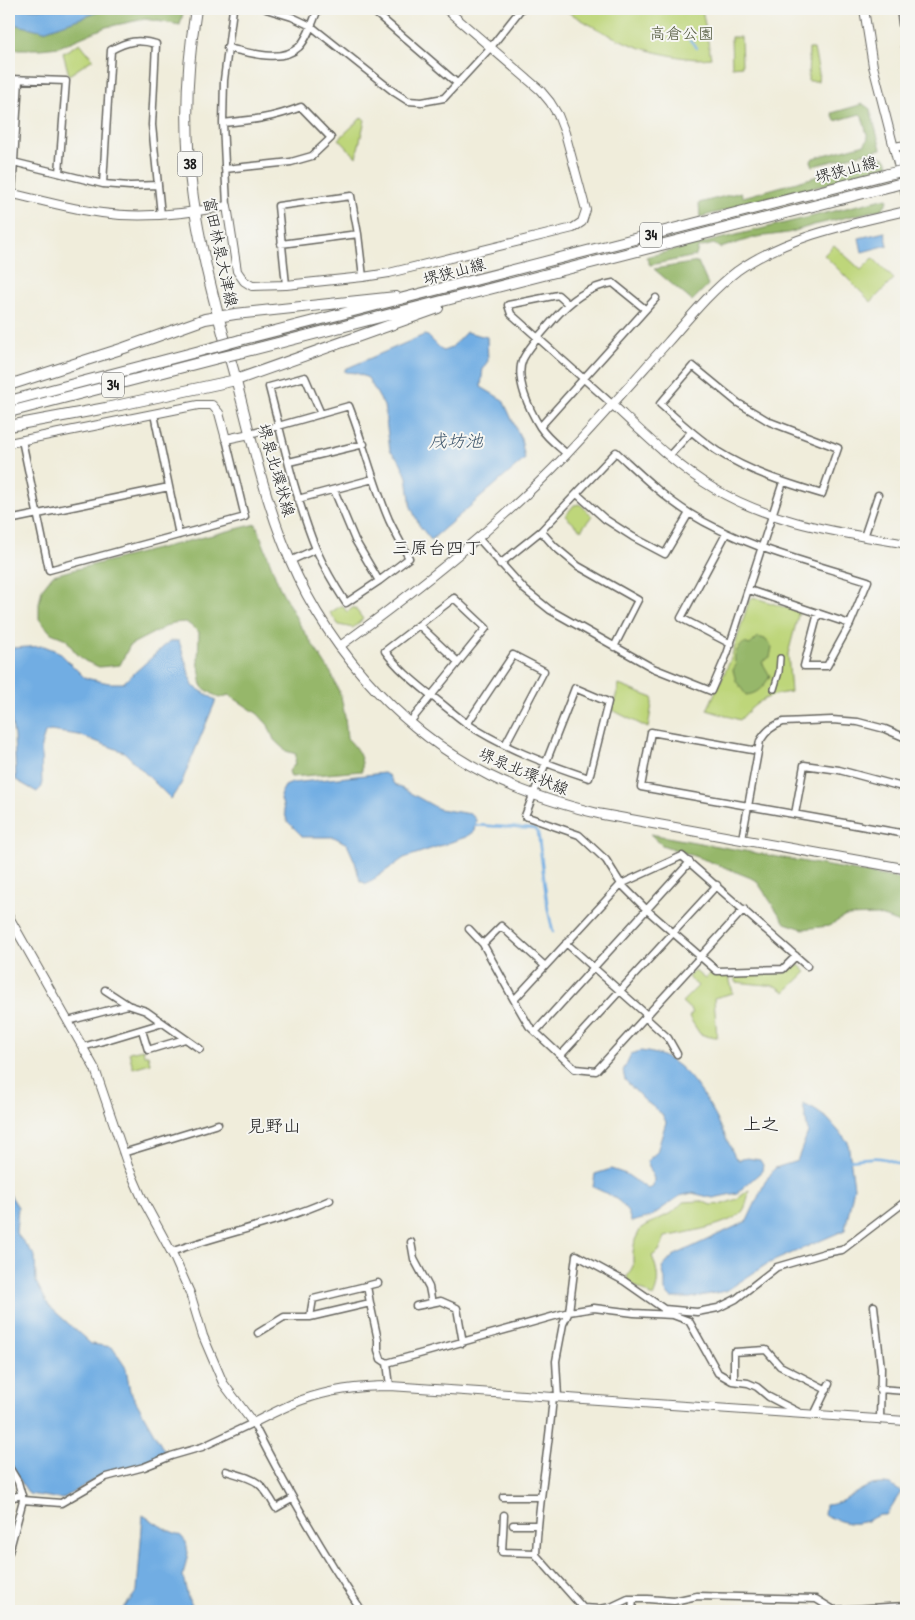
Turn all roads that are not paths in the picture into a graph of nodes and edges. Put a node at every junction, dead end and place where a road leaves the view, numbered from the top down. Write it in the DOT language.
graph roads {
  1 [pos="196,9"];
  2 [pos="233,9"];
  3 [pos="266,9"];
  4 [pos="318,9"];
  5 [pos="371,9"];
  6 [pos="446,9"];
  7 [pos="522,9"];
  8 [pos="864,9"];
  9 [pos="900,9"];
  10 [pos="311,26"];
  11 [pos="905,37"];
  12 [pos="491,47"];
  13 [pos="227,48"];
  14 [pos="906,52"];
  15 [pos="9,79"];
  16 [pos="20,80"];
  17 [pos="458,84"];
  18 [pos="223,123"];
  19 [pos="906,144"];
  20 [pos="894,147"];
  21 [pos="12,162"];
  22 [pos="225,169"];
  23 [pos="906,170"];
  24 [pos="59,173"];
  25 [pos="906,182"];
  26 [pos="102,184"];
  27 [pos="158,186"];
  28 [pos="11,193"];
  29 [pos="906,196"];
  30 [pos="227,206"];
  31 [pos="906,211"];
  32 [pos="195,212"];
  33 [pos="161,215"];
  34 [pos="358,234"];
  35 [pos="282,244"];
  36 [pos="363,277"];
  37 [pos="286,285"];
  38 [pos="493,288"];
  39 [pos="414,297"];
  40 [pos="656,298"];
  41 [pos="568,304"];
  42 [pos="645,309"];
  43 [pos="219,316"];
  44 [pos="537,339"];
  45 [pos="236,380"];
  46 [pos="583,380"];
  47 [pos="9,385"];
  48 [pos="9,401"];
  49 [pos="613,405"];
  50 [pos="9,412"];
  51 [pos="154,414"];
  52 [pos="321,414"];
  53 [pos="9,426"];
  54 [pos="280,426"];
  55 [pos="540,428"];
  56 [pos="690,432"];
  57 [pos="250,434"];
  58 [pos="226,439"];
  59 [pos="22,440"];
  60 [pos="9,443"];
  61 [pos="364,444"];
  62 [pos="567,454"];
  63 [pos="669,456"];
  64 [pos="289,462"];
  65 [pos="373,479"];
  66 [pos="783,482"];
  67 [pos="169,487"];
  68 [pos="334,490"];
  69 [pos="577,494"];
  70 [pos="878,495"];
  71 [pos="298,499"];
  72 [pos="689,513"];
  73 [pos="38,514"];
  74 [pos="773,515"];
  75 [pos="9,520"];
  76 [pos="541,531"];
  77 [pos="726,534"];
  78 [pos="179,535"];
  79 [pos="864,537"];
  80 [pos="479,539"];
  81 [pos="906,544"];
  82 [pos="762,548"];
  83 [pos="316,549"];
  84 [pos="290,561"];
  85 [pos="500,564"];
  86 [pos="379,581"];
  87 [pos="749,590"];
  88 [pos="818,613"];
  89 [pos="850,624"];
  90 [pos="419,625"];
  91 [pos="731,644"];
  92 [pos="340,646"];
  93 [pos="614,647"];
  94 [pos="780,658"];
  95 [pos="458,662"];
  96 [pos="774,688"];
  97 [pos="432,696"];
  98 [pos="410,722"];
  99 [pos="467,724"];
  100 [pos="906,738"];
  101 [pos="505,744"];
  102 [pos="758,751"];
  103 [pos="545,763"];
  104 [pos="906,788"];
  105 [pos="533,794"];
  106 [pos="747,806"];
  107 [pos="795,814"];
  108 [pos="906,834"];
  109 [pos="742,840"];
  110 [pos="690,862"];
  111 [pos="906,869"];
  112 [pos="621,884"];
  113 [pos="716,885"];
  114 [pos="744,909"];
  115 [pos="647,910"];
  116 [pos="9,917"];
  117 [pos="469,929"];
  118 [pos="672,932"];
  119 [pos="566,943"];
  120 [pos="483,944"];
  121 [pos="701,956"];
  122 [pos="796,956"];
  123 [pos="545,966"];
  124 [pos="807,966"];
  125 [pos="594,967"];
  126 [pos="105,990"];
  127 [pos="620,990"];
  128 [pos="514,1000"];
  129 [pos="128,1005"];
  130 [pos="646,1016"];
  131 [pos="68,1021"];
  132 [pos="163,1023"];
  133 [pos="142,1030"];
  134 [pos="536,1031"];
  135 [pos="185,1039"];
  136 [pos="83,1047"];
  137 [pos="200,1049"];
  138 [pos="677,1054"];
  139 [pos="561,1055"];
  140 [pos="218,1124"];
  141 [pos="123,1152"];
  142 [pos="330,1200"];
  143 [pos="906,1201"];
  144 [pos="411,1242"];
  145 [pos="172,1252"];
  146 [pos="378,1283"];
  147 [pos="367,1286"];
  148 [pos="370,1303"];
  149 [pos="432,1303"];
  150 [pos="416,1306"];
  151 [pos="874,1306"];
  152 [pos="570,1312"];
  153 [pos="664,1312"];
  154 [pos="310,1317"];
  155 [pos="258,1333"];
  156 [pos="463,1342"];
  157 [pos="387,1363"];
  158 [pos="734,1381"];
  159 [pos="390,1386"];
  160 [pos="880,1389"];
  161 [pos="906,1391"];
  162 [pos="556,1397"];
  163 [pos="803,1414"];
  164 [pos="814,1415"];
  165 [pos="880,1420"];
  166 [pos="906,1421"];
  167 [pos="253,1423"];
  168 [pos="9,1467"];
  169 [pos="226,1472"];
  170 [pos="22,1497"];
  171 [pos="503,1497"];
  172 [pos="540,1497"];
  173 [pos="9,1498"];
  174 [pos="292,1499"];
  175 [pos="504,1515"];
  176 [pos="513,1525"];
  177 [pos="537,1525"];
  178 [pos="9,1552"];
  179 [pos="536,1553"];
  180 [pos="633,1599"];
  181 [pos="906,1606"];
  182 [pos="583,1610"];
  183 [pos="362,1611"];
  184 [pos="632,1611"];
  1 -- 32 [label="main road, 富田林泉大津線 / 38"];
  2 -- 13 [label="street"];
  3 -- 10 [label="street"];
  4 -- 10 [label="street"];
  5 -- 17 [label="street"];
  6 -- 12 [label="street"];
  7 -- 12 [label="street"];
  8 -- 20 [label="street"];
  9 -- 11 [label="street"];
  10 -- 13 [label="street"];
  10 -- 17 [label="street"];
  11 -- 14 [label="street"];
  12 -- 17 [label="street"];
  12 -- 36 [label="street"];
  13 -- 18 [label="street"];
  15 -- 16 [label="street"];
  16 -- 21 [label="street"];
  16 -- 24 [label="street"];
  18 -- 22 [label="street"];
  18 -- 22 [label="street"];
  19 -- 20 [label="street"];
  20 -- 29 [label="street"];
  21 -- 24 [label="street"];
  21 -- 28 [label="street"];
  22 -- 30 [label="street"];
  23 -- 39 [label="main road, 堺狭山線 / 34, bridge"];
  24 -- 26 [label="street"];
  25 -- 38 [label="main road, 堺狭山線 / 34, bridge"];
  26 -- 27 [label="street"];
  26 -- 27 [label="street"];
  27 -- 33 [label="street"];
  28 -- 33 [label="street"];
  30 -- 32 [label="street"];
  30 -- 37 [label="street"];
  31 -- 49 [label="street"];
  32 -- 33 [label="street"];
  32 -- 43 [label="main road, 富田林泉大津線 / 38"];
  34 -- 35 [label="street"];
  34 -- 35 [label="street"];
  34 -- 36 [label="street"];
  35 -- 37 [label="street"];
  36 -- 37 [label="street"];
  38 -- 45 [label="main road"];
  38 -- 50 [label="main road, 堺狭山線 / 34, bridge"];
  39 -- 43 [label="main road"];
  39 -- 48 [label="main road, 堺狭山線 / 34, bridge"];
  40 -- 42 [label="street"];
  41 -- 42 [label="street"];
  41 -- 44 [label="street"];
  41 -- 44 [label="street"];
  42 -- 46 [label="street"];
  43 -- 45 [label="main road, 富田林泉大津線 / 38"];
  43 -- 47 [label="main road"];
  44 -- 46 [label="street"];
  44 -- 55 [label="street"];
  45 -- 53 [label="main road"];
  45 -- 57 [label="main road, 堺泉北環状線"];
  46 -- 49 [label="street"];
  46 -- 55 [label="street"];
  49 -- 62 [label="street"];
  49 -- 63 [label="street"];
  51 -- 58 [label="street"];
  51 -- 59 [label="street"];
  51 -- 67 [label="street"];
  52 -- 54 [label="street"];
  52 -- 54 [label="street"];
  52 -- 61 [label="street"];
  54 -- 57 [label="street"];
  54 -- 64 [label="street"];
  55 -- 62 [label="street"];
  56 -- 63 [label="street"];
  56 -- 66 [label="street"];
  56 -- 66 [label="street"];
  57 -- 58 [label="street"];
  57 -- 84 [label="main road, 堺泉北環状線"];
  58 -- 78 [label="street"];
  59 -- 60 [label="street"];
  59 -- 73 [label="street"];
  61 -- 64 [label="street"];
  61 -- 65 [label="street"];
  62 -- 80 [label="street"];
  63 -- 74 [label="street"];
  64 -- 71 [label="street"];
  65 -- 68 [label="street"];
  65 -- 86 [label="street"];
  66 -- 74 [label="street"];
  67 -- 73 [label="street"];
  67 -- 78 [label="street"];
  68 -- 71 [label="street"];
  68 -- 86 [label="street"];
  69 -- 72 [label="street"];
  69 -- 72 [label="street"];
  69 -- 76 [label="street"];
  70 -- 79 [label="street"];
  71 -- 83 [label="street"];
  72 -- 77 [label="street"];
  73 -- 75 [label="street"];
  73 -- 78 [label="street"];
  74 -- 79 [label="street"];
  74 -- 82 [label="street"];
  76 -- 85 [label="street"];
  76 -- 93 [label="street"];
  77 -- 82 [label="street"];
  77 -- 91 [label="street"];
  79 -- 81 [label="street"];
  80 -- 85 [label="street"];
  80 -- 92 [label="street"];
  82 -- 87 [label="street"];
  82 -- 89 [label="street"];
  83 -- 84 [label="street"];
  83 -- 86 [label="street"];
  84 -- 92 [label="main road, 堺泉北環状線"];
  85 -- 93 [label="street"];
  87 -- 88 [label="street"];
  87 -- 91 [label="street"];
  88 -- 89 [label="street"];
  88 -- 89 [label="street"];
  90 -- 95 [label="street"];
  90 -- 95 [label="street"];
  90 -- 97 [label="street"];
  91 -- 93 [label="street"];
  92 -- 98 [label="main road, 堺泉北環状線"];
  94 -- 96 [label="street"];
  95 -- 97 [label="street"];
  97 -- 98 [label="street"];
  97 -- 99 [label="street"];
  98 -- 105 [label="main road, 堺泉北環状線"];
  99 -- 101 [label="street"];
  99 -- 101 [label="street"];
  100 -- 102 [label="street"];
  101 -- 103 [label="street"];
  102 -- 106 [label="street"];
  102 -- 106 [label="street"];
  103 -- 103 [label="street"];
  103 -- 105 [label="street"];
  104 -- 107 [label="street"];
  105 -- 109 [label="main road, 堺泉北環状線"];
  105 -- 112 [label="street"];
  106 -- 107 [label="street"];
  106 -- 109 [label="street"];
  107 -- 108 [label="street"];
  109 -- 111 [label="main road, 堺泉北環状線"];
  110 -- 112 [label="street"];
  110 -- 113 [label="street"];
  110 -- 115 [label="street"];
  112 -- 115 [label="street"];
  112 -- 119 [label="street"];
  113 -- 114 [label="street"];
  113 -- 118 [label="street"];
  114 -- 121 [label="street"];
  114 -- 122 [label="street"];
  115 -- 118 [label="street"];
  115 -- 125 [label="street"];
  116 -- 131 [label="street"];
  117 -- 120 [label="street"];
  118 -- 121 [label="street"];
  118 -- 127 [label="street"];
  119 -- 123 [label="street"];
  119 -- 125 [label="street"];
  120 -- 123 [label="street"];
  120 -- 128 [label="street"];
  121 -- 122 [label="street"];
  121 -- 130 [label="street"];
  122 -- 124 [label="street"];
  123 -- 128 [label="street"];
  125 -- 127 [label="street"];
  125 -- 134 [label="street"];
  126 -- 129 [label="street"];
  127 -- 130 [label="street"];
  127 -- 139 [label="street"];
  128 -- 134 [label="street"];
  129 -- 131 [label="street"];
  129 -- 132 [label="street"];
  130 -- 138 [label="street"];
  130 -- 139 [label="street"];
  131 -- 136 [label="street"];
  132 -- 133 [label="street"];
  132 -- 135 [label="street"];
  133 -- 135 [label="street"];
  133 -- 136 [label="street"];
  134 -- 139 [label="street"];
  135 -- 137 [label="street"];
  136 -- 141 [label="street"];
  140 -- 141 [label="street"];
  141 -- 145 [label="street"];
  142 -- 145 [label="street"];
  143 -- 153 [label="street"];
  144 -- 149 [label="street"];
  145 -- 167 [label="street"];
  146 -- 147 [label="street"];
  147 -- 148 [label="street"];
  147 -- 154 [label="street"];
  148 -- 154 [label="street"];
  148 -- 157 [label="street"];
  149 -- 150 [label="street"];
  149 -- 156 [label="street"];
  151 -- 160 [label="street"];
  152 -- 153 [label="street"];
  152 -- 153 [label="street"];
  152 -- 156 [label="street"];
  152 -- 162 [label="street"];
  153 -- 158 [label="street"];
  154 -- 155 [label="street"];
  156 -- 157 [label="street"];
  157 -- 159 [label="street"];
  158 -- 163 [label="street"];
  158 -- 164 [label="street"];
  159 -- 162 [label="street"];
  159 -- 167 [label="street"];
  160 -- 161 [label="street"];
  160 -- 165 [label="street"];
  162 -- 163 [label="street"];
  162 -- 172 [label="street"];
  163 -- 164 [label="street"];
  164 -- 165 [label="street"];
  165 -- 166 [label="street"];
  167 -- 170 [label="street"];
  167 -- 174 [label="street"];
  168 -- 170 [label="street"];
  169 -- 174 [label="street"];
  170 -- 173 [label="street"];
  170 -- 178 [label="street"];
  171 -- 172 [label="street"];
  172 -- 177 [label="street"];
  174 -- 183 [label="street"];
  175 -- 179 [label="street"];
  176 -- 177 [label="street"];
  177 -- 179 [label="street"];
  179 -- 182 [label="street"];
  180 -- 181 [label="street"];
  180 -- 182 [label="street"];
  180 -- 184 [label="street"];
}
